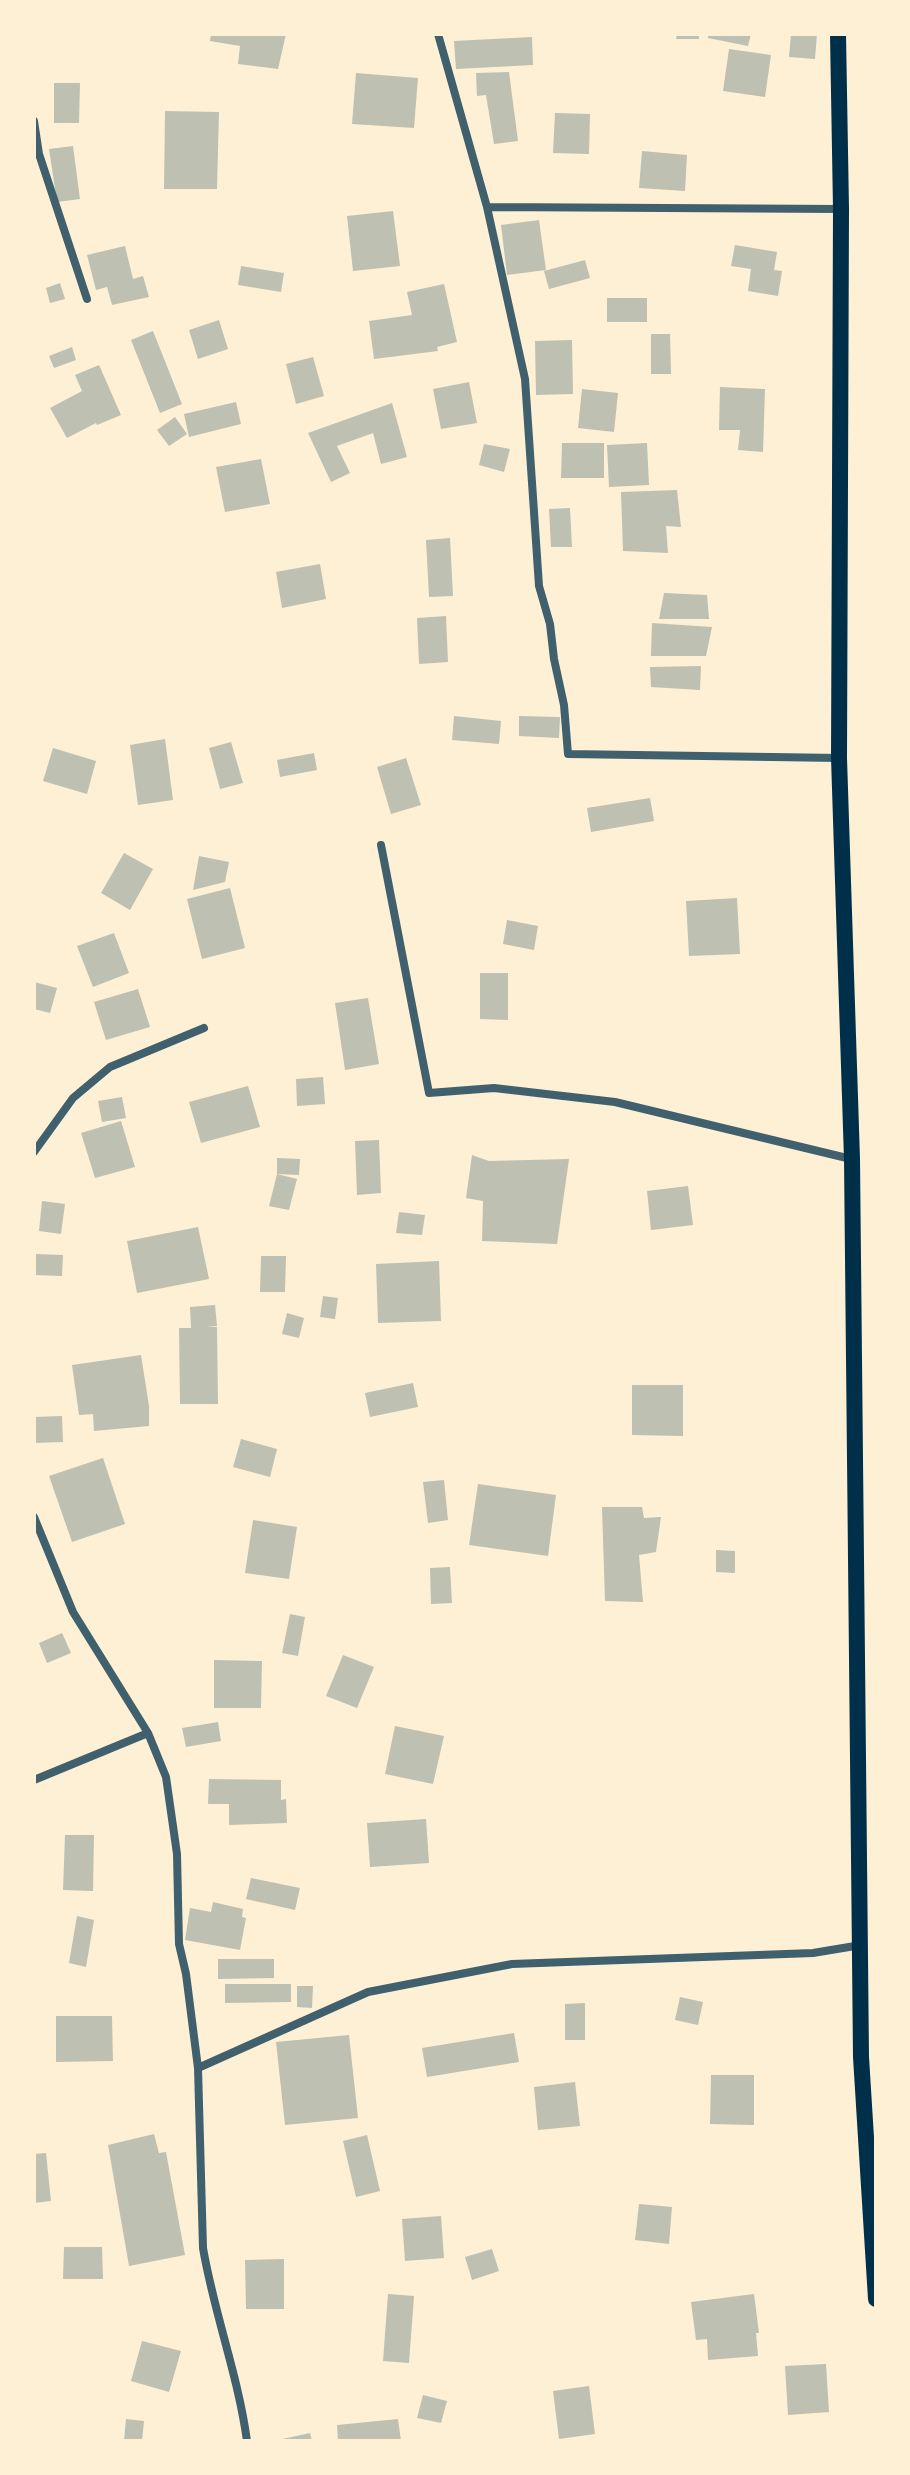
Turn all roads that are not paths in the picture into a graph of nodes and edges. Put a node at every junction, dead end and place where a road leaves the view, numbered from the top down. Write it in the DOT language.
graph roads {
  1 [pos="438,34"];
  2 [pos="838,34"];
  3 [pos="34,121"];
  4 [pos="487,207"];
  5 [pos="841,209"];
  6 [pos="87,299"];
  7 [pos="839,758"];
  8 [pos="381,845"];
  9 [pos="204,1028"];
  10 [pos="34,1152"];
  11 [pos="852,1159"];
  12 [pos="34,1517"];
  13 [pos="148,1733"];
  14 [pos="34,1780"];
  15 [pos="861,1945"];
  16 [pos="198,2068"];
  17 [pos="876,2299"];
  18 [pos="247,2441"];
  1 -- 4 [label="street"];
  2 -- 5 [label="main road"];
  3 -- 6 [label="street"];
  4 -- 5 [label="street"];
  4 -- 7 [label="street"];
  5 -- 7 [label="main road"];
  7 -- 11 [label="main road"];
  8 -- 11 [label="street"];
  9 -- 10 [label="street"];
  11 -- 15 [label="main road"];
  12 -- 13 [label="street"];
  13 -- 14 [label="street"];
  13 -- 16 [label="street"];
  15 -- 16 [label="street"];
  15 -- 17 [label="main road"];
  16 -- 18 [label="street"];
}
